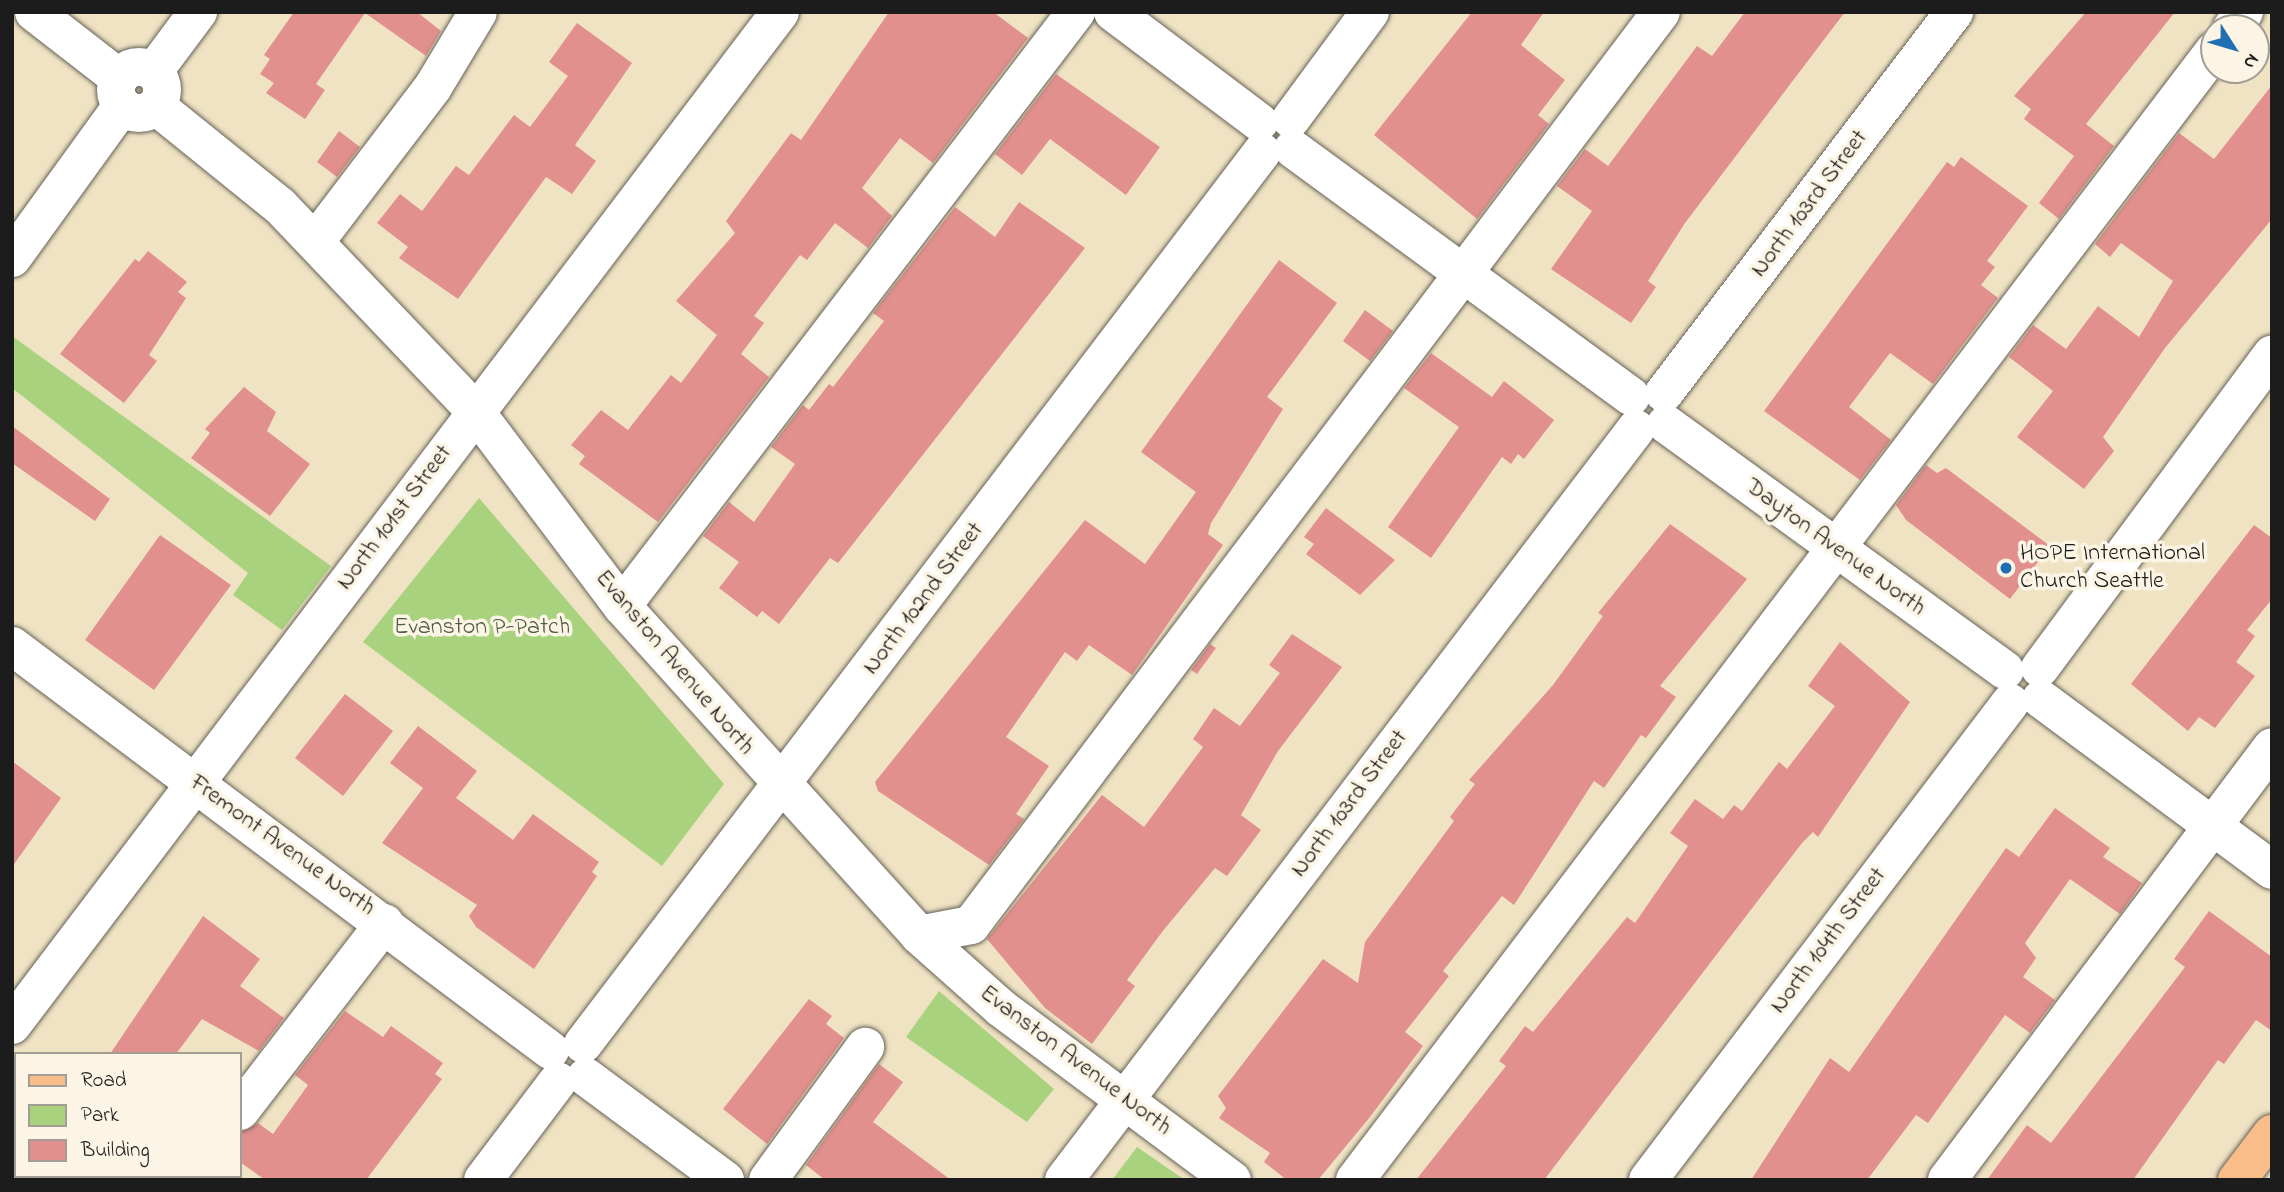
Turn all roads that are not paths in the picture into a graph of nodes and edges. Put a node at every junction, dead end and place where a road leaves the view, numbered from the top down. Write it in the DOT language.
graph roads {
  1 [pos="34,12"];
  2 [pos="198,12"];
  3 [pos="478,12"];
  4 [pos="780,12"];
  5 [pos="1076,12"];
  6 [pos="1112,12"];
  7 [pos="1370,12"];
  8 [pos="1661,12"];
  9 [pos="1954,12"];
  10 [pos="2200,69"];
  11 [pos="138,90"];
  12 [pos="1276,135"];
  13 [pos="315,242"];
  14 [pos="12,258"];
  15 [pos="1464,274"];
  16 [pos="2272,354"];
  17 [pos="1649,410"];
  18 [pos="475,411"];
  19 [pos="1833,547"];
  20 [pos="622,606"];
  21 [pos="12,646"];
  22 [pos="2024,685"];
  23 [pos="2272,747"];
  24 [pos="197,783"];
  25 [pos="780,788"];
  26 [pos="2211,825"];
  27 [pos="2272,870"];
  28 [pos="385,923"];
  29 [pos="919,934"];
  30 [pos="12,1025"];
  31 [pos="865,1047"];
  32 [pos="569,1063"];
  33 [pos="1123,1100"];
  34 [pos="242,1108"];
  35 [pos="2272,1134"];
  36 [pos="483,1180"];
  37 [pos="725,1180"];
  38 [pos="768,1180"];
  39 [pos="1064,1180"];
  40 [pos="1232,1180"];
  41 [pos="1355,1180"];
  42 [pos="1648,1180"];
  43 [pos="1947,1180"];
  44 [pos="2237,1180"];
  1 -- 11 [label="street, Evanston Avenue North"];
  2 -- 11 [label="street"];
  3 -- 13 [label="street"];
  4 -- 18 [label="street, North 101st Street"];
  5 -- 20 [label="street"];
  6 -- 12 [label="street, Dayton Avenue North"];
  7 -- 12 [label="street, North 102nd Street"];
  8 -- 15 [label="street"];
  9 -- 17 [label="street, North 103rd Street"];
  10 -- 19 [label="street"];
  11 -- 13 [label="street, Evanston Avenue North"];
  11 -- 14 [label="street"];
  12 -- 15 [label="street, Dayton Avenue North"];
  12 -- 25 [label="street, North 102nd Street"];
  13 -- 18 [label="street, Evanston Avenue North"];
  15 -- 17 [label="street, Dayton Avenue North"];
  15 -- 29 [label="street"];
  16 -- 22 [label="street, North 104th Street"];
  17 -- 19 [label="street, Dayton Avenue North"];
  17 -- 33 [label="street, North 103rd Street"];
  18 -- 20 [label="street, Evanston Avenue North"];
  18 -- 24 [label="street, North 101st Street"];
  19 -- 22 [label="street, Dayton Avenue North"];
  19 -- 41 [label="street"];
  20 -- 25 [label="street, Evanston Avenue North"];
  21 -- 24 [label="street, Fremont Avenue North"];
  22 -- 26 [label="street, Dayton Avenue North"];
  22 -- 42 [label="street, North 104th Street"];
  23 -- 26 [label="street"];
  24 -- 28 [label="street, Fremont Avenue North"];
  24 -- 30 [label="street, North 101st Street"];
  25 -- 29 [label="street, Evanston Avenue North"];
  25 -- 32 [label="street, North 102nd Street"];
  26 -- 27 [label="street, Dayton Avenue North"];
  26 -- 43 [label="street"];
  28 -- 32 [label="street, Fremont Avenue North"];
  28 -- 34 [label="street"];
  29 -- 33 [label="street, Evanston Avenue North"];
  31 -- 38 [label="street"];
  32 -- 36 [label="street, North 102nd Street"];
  32 -- 37 [label="street, Fremont Avenue North"];
  33 -- 39 [label="street, North 103rd Street"];
  33 -- 40 [label="street, Evanston Avenue North"];
  35 -- 44 [label="main road"];
}
